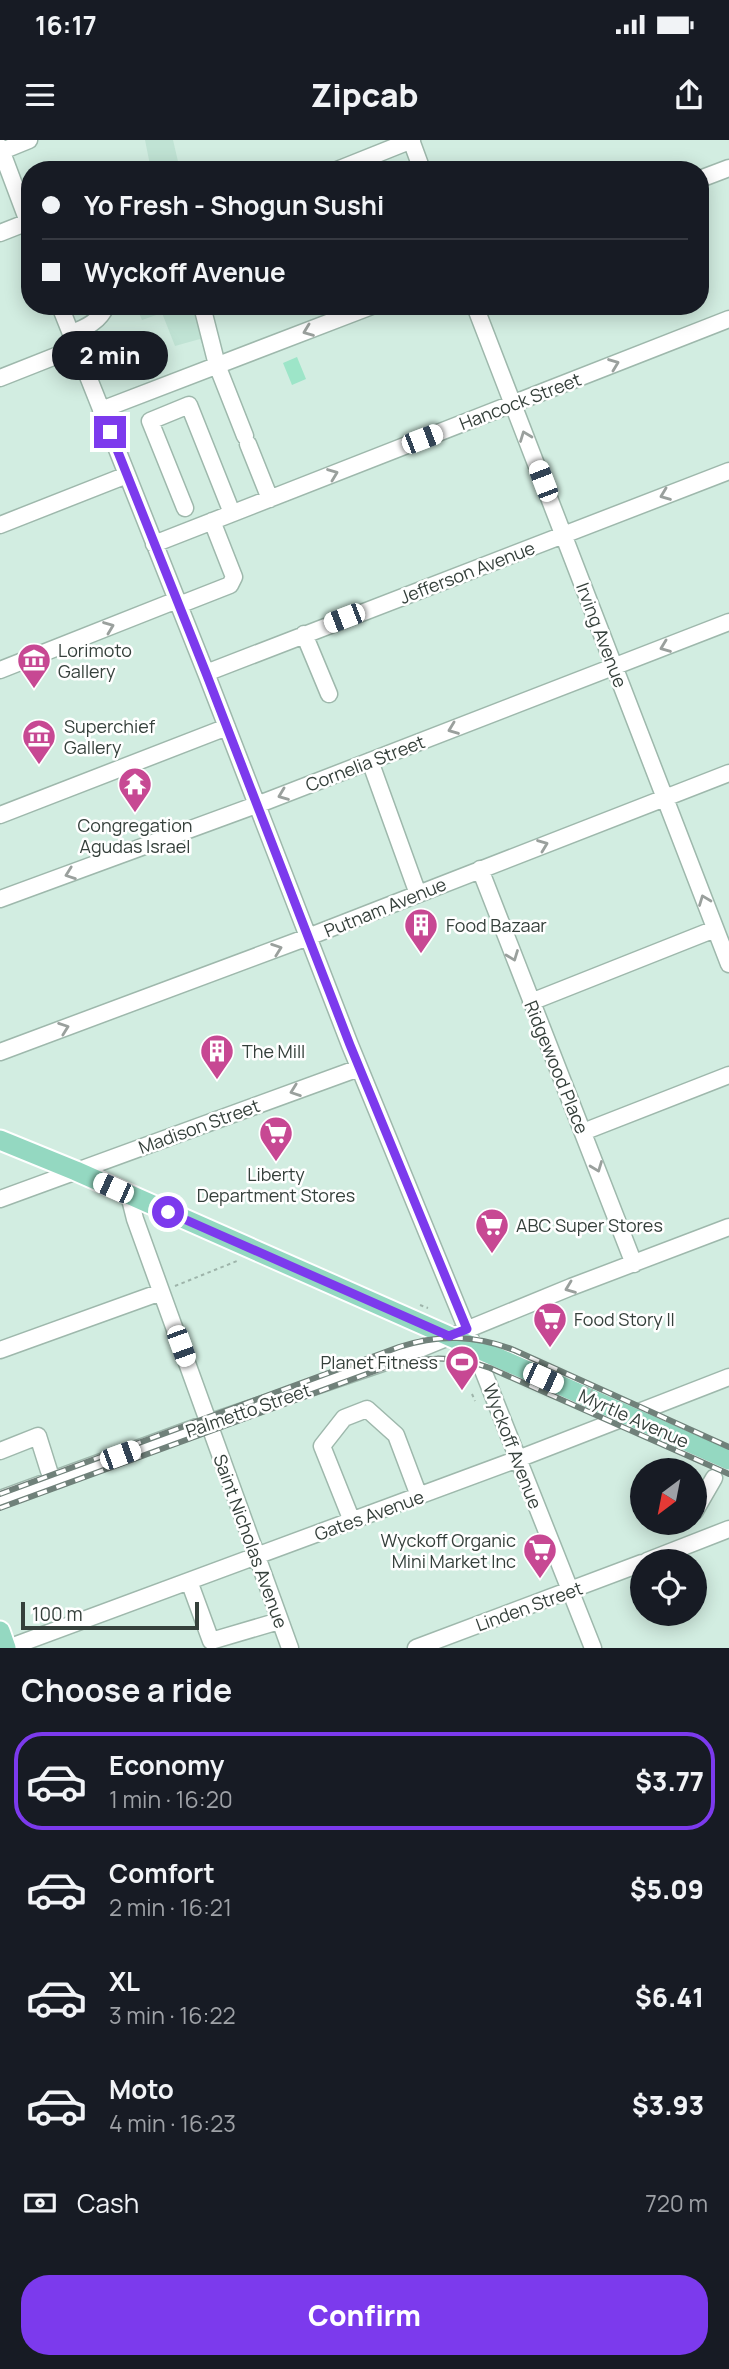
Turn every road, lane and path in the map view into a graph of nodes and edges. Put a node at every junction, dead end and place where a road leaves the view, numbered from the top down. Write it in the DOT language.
graph roads {
  1 [pos="29,140"];
  2 [pos="411,140"];
  3 [pos="1,149"];
  4 [pos="359,161"];
  5 [pos="419,161"];
  6 [pos="729,168"];
  7 [pos="709,176"];
  8 [pos="21,203"];
  9 [pos="21,227"];
  10 [pos="0,233"];
  11 [pos="63,315"];
  12 [pos="102,315"];
  13 [pos="204,315"];
  14 [pos="348,315"];
  15 [pos="479,315"];
  16 [pos="729,320"];
  17 [pos="73,341"];
  18 [pos="217,365"];
  19 [pos="0,378"];
  20 [pos="156,389"];
  21 [pos="513,403"];
  22 [pos="101,410"];
  23 [pos="167,414"];
  24 [pos="729,471"];
  25 [pos="127,475"];
  26 [pos="270,499"];
  27 [pos="185,508"];
  28 [pos="232,513"];
  29 [pos="212,521"];
  30 [pos="0,525"];
  31 [pos="564,535"];
  32 [pos="155,544"];
  33 [pos="178,602"];
  34 [pos="729,622"];
  35 [pos="304,634"];
  36 [pos="614,666"];
  37 [pos="0,670"];
  38 [pos="206,673"];
  39 [pos="329,694"];
  40 [pos="227,727"];
  41 [pos="370,761"];
  42 [pos="729,773"];
  43 [pos="665,798"];
  44 [pos="256,806"];
  45 [pos="0,816"];
  46 [pos="480,869"];
  47 [pos="418,894"];
  48 [pos="0,899"];
  49 [pos="715,929"];
  50 [pos="308,937"];
  51 [pos="729,964"];
  52 [pos="531,1002"];
  53 [pos="0,1052"];
  54 [pos="359,1068"];
  55 [pos="729,1075"];
  56 [pos="583,1132"];
  57 [pos="0,1140"];
  58 [pos="76,1171"];
  59 [pos="129,1195"];
  60 [pos="0,1199"];
  61 [pos="729,1227"];
  62 [pos="238,1261"];
  63 [pos="634,1264"];
  64 [pos="168,1289"];
  65 [pos="421,1305"];
  66 [pos="428,1308"];
  67 [pos="463,1338"];
  68 [pos="0,1350"];
  69 [pos="729,1377"];
  70 [pos="582,1393"];
  71 [pos="472,1394"];
  72 [pos="475,1401"];
  73 [pos="590,1401"];
  74 [pos="629,1416"];
  75 [pos="208,1423"];
  76 [pos="0,1451"];
  77 [pos="518,1459"];
  78 [pos="729,1460"];
  79 [pos="50,1471"];
  80 [pos="714,1478"];
  81 [pos="707,1490"];
  82 [pos="419,1496"];
  83 [pos="0,1499"];
  84 [pos="352,1521"];
  85 [pos="729,1529"];
  86 [pos="678,1549"];
  87 [pos="257,1556"];
  88 [pos="630,1568"];
  89 [pos="189,1581"];
  90 [pos="570,1591"];
  91 [pos="279,1620"];
  92 [pos="0,1631"];
  93 [pos="7,1648"];
  94 [pos="290,1648"];
  95 [pos="416,1648"];
  96 [pos="593,1648"];
  1 -- 3 [label="street"];
  2 -- 4 [label="street"];
  2 -- 5 [label="street"];
  3 -- 8 [label="street"];
  6 -- 7 [label="street"];
  9 -- 10 [label="street"];
  11 -- 17 [label="street, Wyckoff Avenue"];
  12 -- 17 [label="street"];
  13 -- 18 [label="street"];
  14 -- 18 [label="street, one-way"];
  15 -- 21 [label="street, Irving Avenue"];
  21 -- 16 [label="street, Hancock Street, one-way"];
  17 -- 19 [label="street"];
  17 -- 22 [label="street, Wyckoff Avenue"];
  18 -- 20 [label="street"];
  18 -- 26 [label="street"];
  20 -- 22 [label="street"];
  20 -- 23 [label="street"];
  26 -- 21 [label="street, Hancock Street, one-way"];
  31 -- 21 [label="street, Irving Avenue, one-way"];
  22 -- 25 [label="street, Wyckoff Avenue"];
  23 -- 27 [label="street"];
  23 -- 28 [label="street"];
  24 -- 31 [label="street, Jefferson Avenue, one-way"];
  25 -- 30 [label="street"];
  25 -- 32 [label="street, Wyckoff Avenue"];
  26 -- 28 [label="street, Hancock Street"];
  28 -- 29 [label="street, Hancock Street"];
  29 -- 32 [label="street, Hancock Street"];
  29 -- 33 [label="street"];
  31 -- 35 [label="street, Jefferson Avenue"];
  31 -- 36 [label="street, Irving Avenue"];
  32 -- 33 [label="street, Wyckoff Avenue"];
  37 -- 33 [label="street, one-way"];
  33 -- 38 [label="street, Wyckoff Avenue"];
  34 -- 36 [label="street, Cornelia Street, one-way"];
  35 -- 38 [label="street, Jefferson Avenue"];
  35 -- 39 [label="street"];
  36 -- 41 [label="street, Cornelia Street, one-way"];
  36 -- 43 [label="street, Irving Avenue"];
  38 -- 40 [label="street, Wyckoff Avenue"];
  40 -- 44 [label="street, Wyckoff Avenue"];
  40 -- 45 [label="street"];
  41 -- 44 [label="street, Cornelia Street, one-way"];
  41 -- 47 [label="street"];
  42 -- 43 [label="street, Putnam Avenue"];
  46 -- 43 [label="street, Putnam Avenue, one-way"];
  49 -- 43 [label="street, Irving Avenue, one-way"];
  44 -- 48 [label="street, Cornelia Street, one-way"];
  44 -- 50 [label="street, Wyckoff Avenue"];
  46 -- 47 [label="street, Putnam Avenue"];
  46 -- 52 [label="street, Ridgewood Place, one-way"];
  47 -- 50 [label="street, Putnam Avenue"];
  49 -- 51 [label="street, Irving Avenue"];
  49 -- 52 [label="street"];
  53 -- 50 [label="street, Putnam Avenue, one-way"];
  50 -- 54 [label="street, Wyckoff Avenue"];
  52 -- 56 [label="street, Ridgewood Place"];
  54 -- 58 [label="street, Madison Street, one-way"];
  54 -- 67 [label="street, Wyckoff Avenue"];
  55 -- 56 [label="street"];
  56 -- 63 [label="street, Ridgewood Place, one-way"];
  57 -- 58 [label="main road, Myrtle Avenue"];
  58 -- 59 [label="main road, Myrtle Avenue"];
  58 -- 60 [label="street, Madison Street"];
  59 -- 64 [label="street, Saint Nicholas Avenue"];
  59 -- 67 [label="main road, Myrtle Avenue"];
  61 -- 63 [label="street, Palmetto Street"];
  62 -- 64 [label="path"];
  63 -- 67 [label="street, Palmetto Street, one-way"];
  64 -- 68 [label="street"];
  64 -- 75 [label="street, Saint Nicholas Avenue"];
  65 -- 66 [label="path"];
  67 -- 74 [label="main road, Myrtle Avenue"];
  67 -- 75 [label="street, Palmetto Street"];
  67 -- 77 [label="street, Wyckoff Avenue"];
  69 -- 74 [label="street, Gates Avenue"];
  70 -- 70 [label="path, bridge"];
  70 -- 73 [label="path, bridge"];
  71 -- 72 [label="path"];
  74 -- 77 [label="street, Gates Avenue"];
  74 -- 78 [label="main road, Myrtle Avenue"];
  75 -- 83 [label="street, Palmetto Street"];
  75 -- 87 [label="street, Saint Nicholas Avenue"];
  76 -- 79 [label="street"];
  77 -- 82 [label="street, Gates Avenue"];
  77 -- 90 [label="street, Wyckoff Avenue"];
  80 -- 81 [label="street"];
  82 -- 84 [label="street, Gates Avenue"];
  82 -- 84 [label="street"];
  84 -- 87 [label="street, Gates Avenue"];
  85 -- 86 [label="street, Linden Street"];
  87 -- 89 [label="street, Gates Avenue"];
  87 -- 91 [label="street, Saint Nicholas Avenue"];
  88 -- 90 [label="street, Linden Street"];
  89 -- 91 [label="street"];
  89 -- 93 [label="street, Gates Avenue"];
  90 -- 95 [label="street, Linden Street"];
  90 -- 96 [label="street, Wyckoff Avenue"];
  91 -- 94 [label="street, Saint Nicholas Avenue"];
  92 -- 93 [label="main road"];
}
